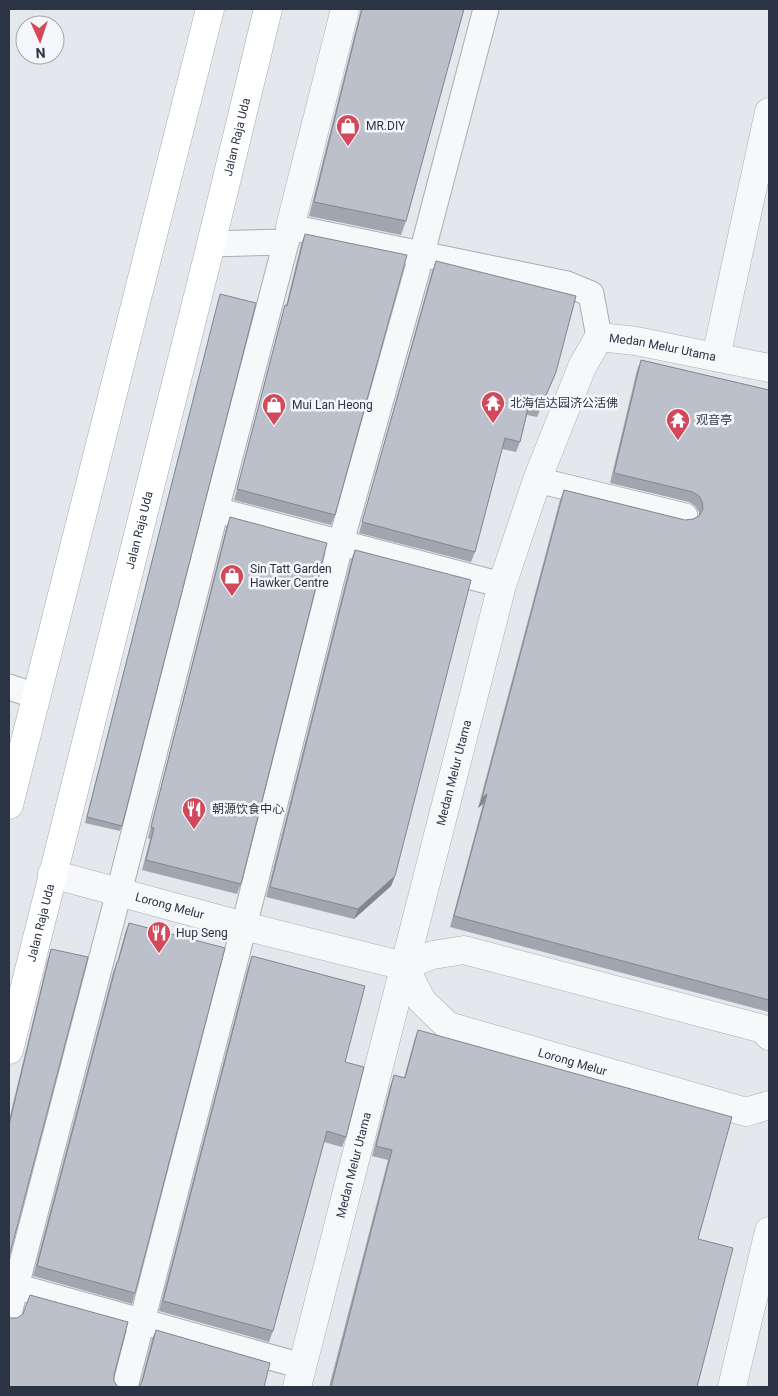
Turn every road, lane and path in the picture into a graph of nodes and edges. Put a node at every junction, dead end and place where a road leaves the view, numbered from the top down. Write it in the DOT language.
graph roads {
  1 [pos="210,9"];
  2 [pos="268,9"];
  3 [pos="345,9"];
  4 [pos="486,9"];
  5 [pos="769,112"];
  6 [pos="288,235"];
  7 [pos="211,244"];
  8 [pos="422,254"];
  9 [pos="599,337"];
  10 [pos="716,357"];
  11 [pos="769,368"];
  12 [pos="537,480"];
  13 [pos="216,510"];
  14 [pos="685,516"];
  15 [pos="341,542"];
  16 [pos="502,585"];
  17 [pos="9,687"];
  18 [pos="36,696"];
  19 [pos="9,805"];
  20 [pos="52,874"];
  21 [pos="119,892"];
  22 [pos="244,926"];
  23 [pos="404,966"];
  24 [pos="769,1036"];
  25 [pos="9,1050"];
  26 [pos="769,1105"];
  27 [pos="769,1231"];
  28 [pos="15,1286"];
  29 [pos="9,1313"];
  30 [pos="142,1322"];
  31 [pos="299,1377"];
  32 [pos="125,1387"];
  33 [pos="732,1387"];
  1 -- 18 [label="main road"];
  2 -- 7 [label="main road, Jalan Raja Uda"];
  3 -- 6 [label="street"];
  4 -- 8 [label="lane"];
  5 -- 10 [label="street"];
  6 -- 7 [label="lane"];
  6 -- 8 [label="lane"];
  6 -- 13 [label="lane"];
  7 -- 20 [label="main road, Jalan Raja Uda"];
  8 -- 9 [label="lane"];
  8 -- 15 [label="lane"];
  9 -- 10 [label="street, Medan Melur Utama"];
  9 -- 12 [label="street, Medan Melur Utama"];
  10 -- 11 [label="street, Medan Melur Utama"];
  12 -- 14 [label="lane"];
  12 -- 16 [label="street, Medan Melur Utama"];
  13 -- 15 [label="lane"];
  13 -- 21 [label="lane"];
  15 -- 16 [label="lane"];
  15 -- 22 [label="lane"];
  16 -- 23 [label="street, Medan Melur Utama"];
  17 -- 18 [label="lane"];
  18 -- 19 [label="main road"];
  20 -- 21 [label="street, Lorong Melur"];
  20 -- 25 [label="main road, Jalan Raja Uda"];
  21 -- 22 [label="street, Lorong Melur"];
  21 -- 28 [label="lane"];
  22 -- 23 [label="street, Lorong Melur"];
  22 -- 30 [label="lane"];
  23 -- 24 [label="street"];
  23 -- 26 [label="street, Lorong Melur"];
  23 -- 31 [label="street, Medan Melur Utama"];
  27 -- 33 [label="street"];
  28 -- 29 [label="lane"];
  28 -- 30 [label="lane"];
  30 -- 31 [label="lane"];
  30 -- 32 [label="lane"];
}
